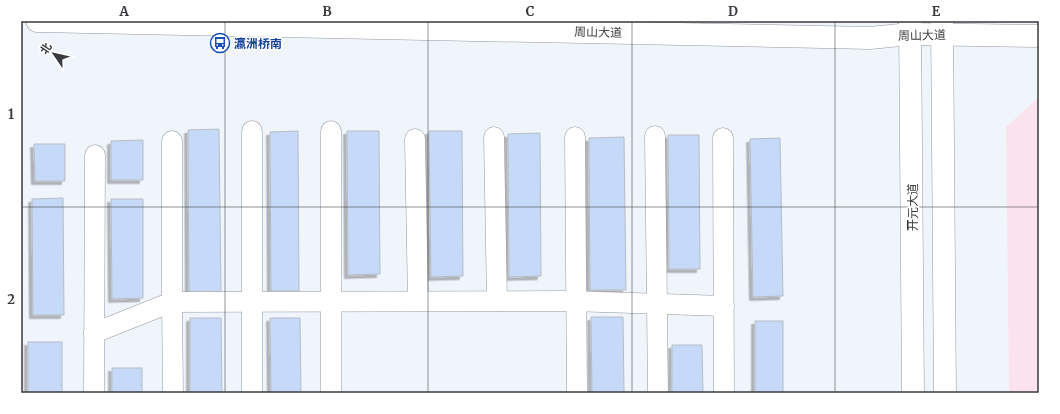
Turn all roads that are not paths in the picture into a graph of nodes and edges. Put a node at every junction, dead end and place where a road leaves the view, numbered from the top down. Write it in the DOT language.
graph roads {
  1 [pos="37,21"];
  2 [pos="820,21"];
  3 [pos="1034,21"];
  4 [pos="1039,26"];
  5 [pos="910,28"];
  6 [pos="942,28"];
  7 [pos="792,36"];
  8 [pos="1039,36"];
  9 [pos="252,131"];
  10 [pos="331,131"];
  11 [pos="655,136"];
  12 [pos="494,137"];
  13 [pos="575,137"];
  14 [pos="723,138"];
  15 [pos="415,139"];
  16 [pos="172,141"];
  17 [pos="95,154"];
  18 [pos="418,301"];
  19 [pos="497,301"];
  20 [pos="172,302"];
  21 [pos="252,302"];
  22 [pos="331,302"];
  23 [pos="576,302"];
  24 [pos="657,304"];
  25 [pos="724,306"];
  26 [pos="94,333"];
  27 [pos="94,393"];
  28 [pos="173,393"];
  29 [pos="252,393"];
  30 [pos="331,393"];
  31 [pos="577,393"];
  32 [pos="658,393"];
  33 [pos="724,393"];
  34 [pos="914,393"];
  35 [pos="945,393"];
  1 -- 7 [label="main road, 周山大道"];
  2 -- 7 [label="main road"];
  3 -- 4 [label="main road"];
  5 -- 6 [label="main road, 周山大道"];
  5 -- 7 [label="main road, 周山大道"];
  5 -- 34 [label="main road, 开元大道"];
  6 -- 8 [label="main road, 周山大道"];
  6 -- 35 [label="main road"];
  9 -- 21 [label="lane"];
  10 -- 22 [label="lane"];
  11 -- 24 [label="lane"];
  12 -- 19 [label="lane"];
  13 -- 23 [label="lane"];
  14 -- 25 [label="lane"];
  15 -- 18 [label="lane"];
  16 -- 20 [label="lane"];
  17 -- 26 [label="lane"];
  18 -- 19 [label="lane"];
  18 -- 22 [label="lane"];
  19 -- 23 [label="lane"];
  20 -- 21 [label="lane"];
  20 -- 26 [label="lane"];
  20 -- 28 [label="lane"];
  21 -- 22 [label="lane"];
  21 -- 29 [label="lane"];
  22 -- 30 [label="lane"];
  23 -- 24 [label="lane"];
  23 -- 31 [label="lane"];
  24 -- 25 [label="lane"];
  24 -- 32 [label="lane"];
  25 -- 33 [label="lane"];
  26 -- 27 [label="lane"];
}
